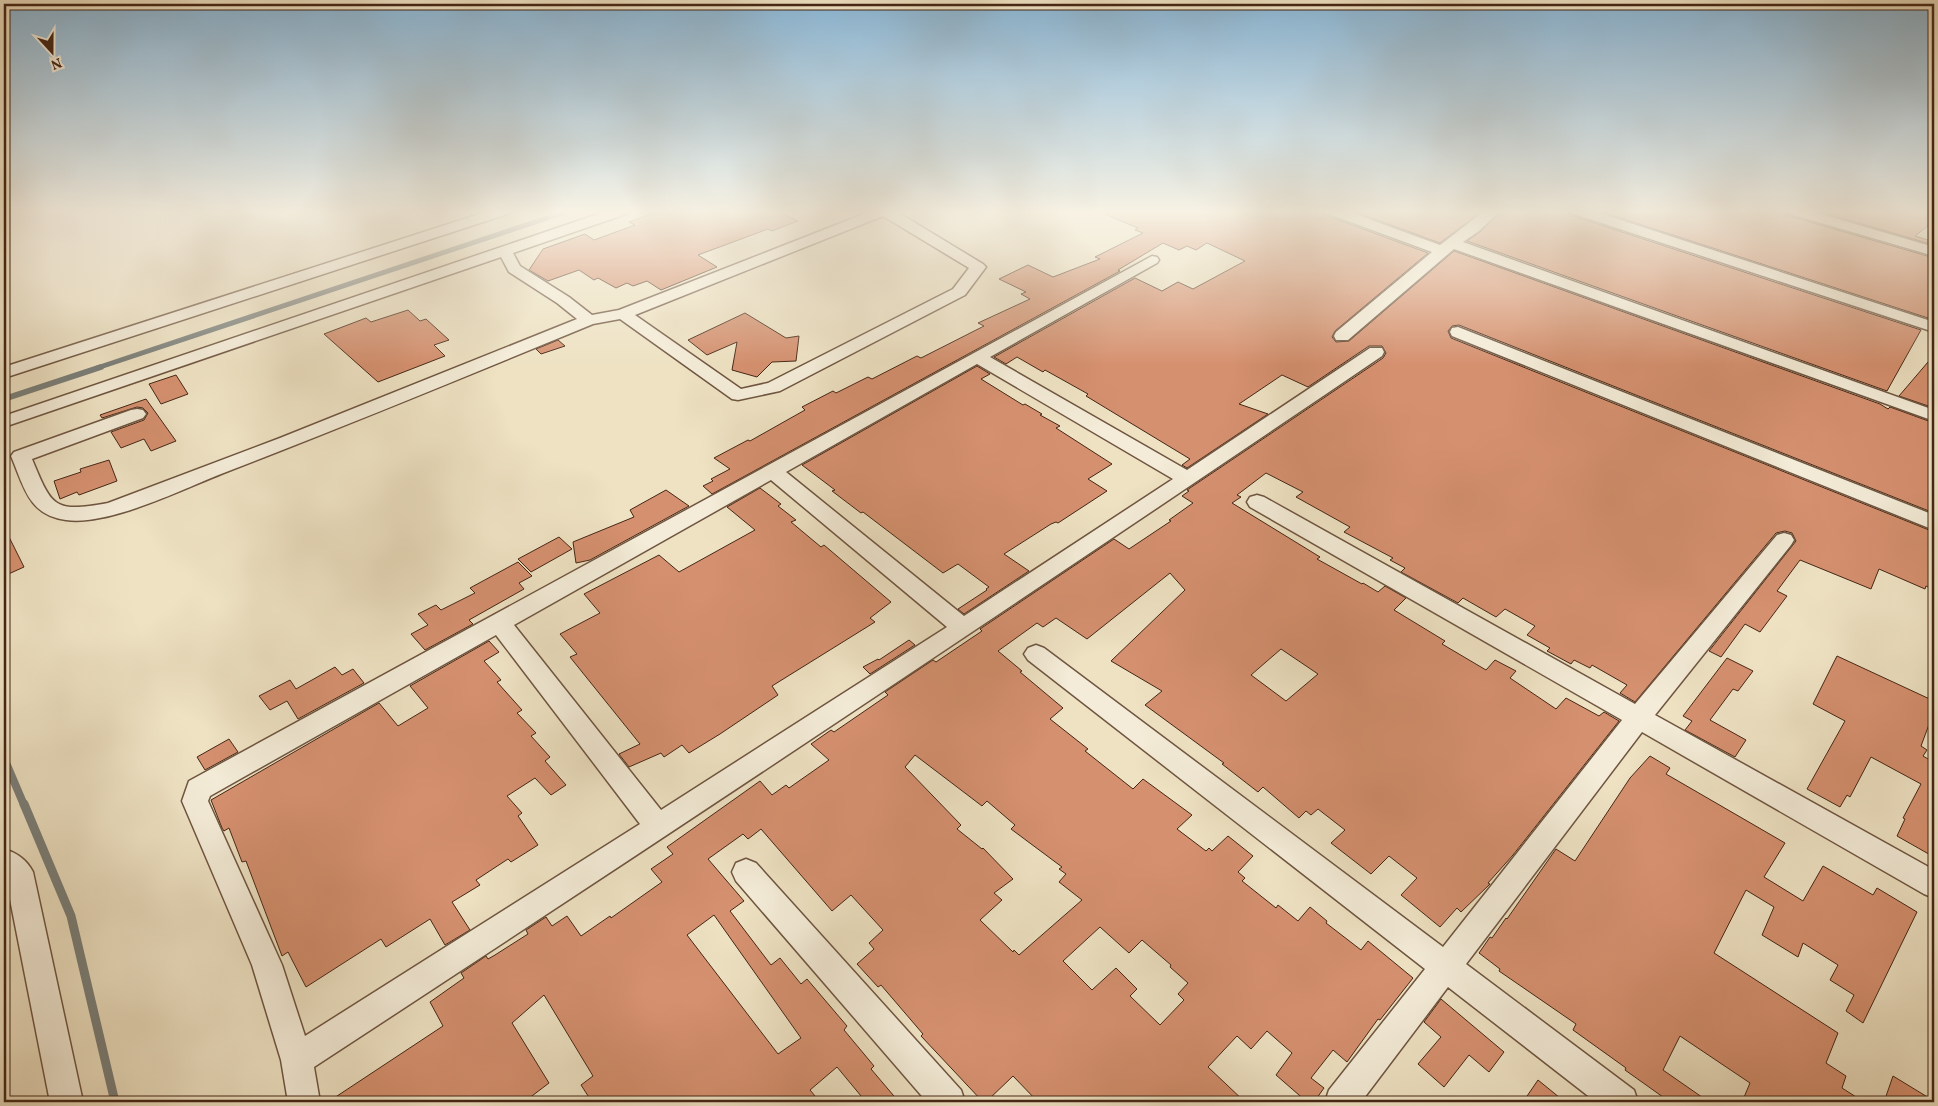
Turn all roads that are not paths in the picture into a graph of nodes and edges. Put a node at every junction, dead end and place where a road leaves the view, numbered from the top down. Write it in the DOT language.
graph roads {
  1 [pos="347,262"];
  2 [pos="474,262"];
  3 [pos="510,262"];
  4 [pos="757,262"];
  5 [pos="969,262"];
  6 [pos="1149,262"];
  7 [pos="1430,262"];
  8 [pos="1489,262"];
  9 [pos="1734,262"];
  10 [pos="623,314"];
  11 [pos="589,320"];
  12 [pos="1934,327"];
  13 [pos="1458,332"];
  14 [pos="1342,336"];
  15 [pos="1376,352"];
  16 [pos="978,357"];
  17 [pos="4,373"];
  18 [pos="137,414"];
  19 [pos="1934,416"];
  20 [pos="4,422"];
  21 [pos="772,471"];
  22 [pos="1188,480"];
  23 [pos="1257,502"];
  24 [pos="1934,523"];
  25 [pos="1784,540"];
  26 [pos="499,622"];
  27 [pos="963,627"];
  28 [pos="1036,654"];
  29 [pos="1638,718"];
  30 [pos="658,827"];
  31 [pos="4,861"];
  32 [pos="746,872"];
  33 [pos="1934,885"];
  34 [pos="1445,967"];
  35 [pos="297,1060"];
  36 [pos="67,1102"];
  37 [pos="304,1102"];
  38 [pos="949,1102"];
  39 [pos="1341,1102"];
  40 [pos="1622,1102"];
  1 -- 17 [label="street"];
  2 -- 20 [label="street"];
  3 -- 11 [label="street"];
  4 -- 10 [label="street"];
  5 -- 10 [label="street"];
  6 -- 16 [label="street"];
  7 -- 14 [label="street"];
  8 -- 19 [label="street"];
  9 -- 12 [label="street"];
  10 -- 11 [label="street"];
  11 -- 18 [label="street"];
  13 -- 24 [label="street"];
  15 -- 22 [label="street"];
  16 -- 21 [label="street"];
  16 -- 22 [label="street"];
  21 -- 26 [label="street"];
  21 -- 27 [label="street"];
  22 -- 27 [label="street"];
  23 -- 29 [label="street"];
  25 -- 29 [label="street"];
  26 -- 30 [label="street"];
  26 -- 35 [label="street"];
  27 -- 30 [label="street"];
  28 -- 34 [label="street"];
  29 -- 33 [label="street"];
  29 -- 34 [label="street"];
  30 -- 35 [label="street"];
  31 -- 36 [label="street"];
  32 -- 38 [label="street"];
  34 -- 39 [label="street"];
  34 -- 40 [label="street"];
  35 -- 37 [label="street"];
}
